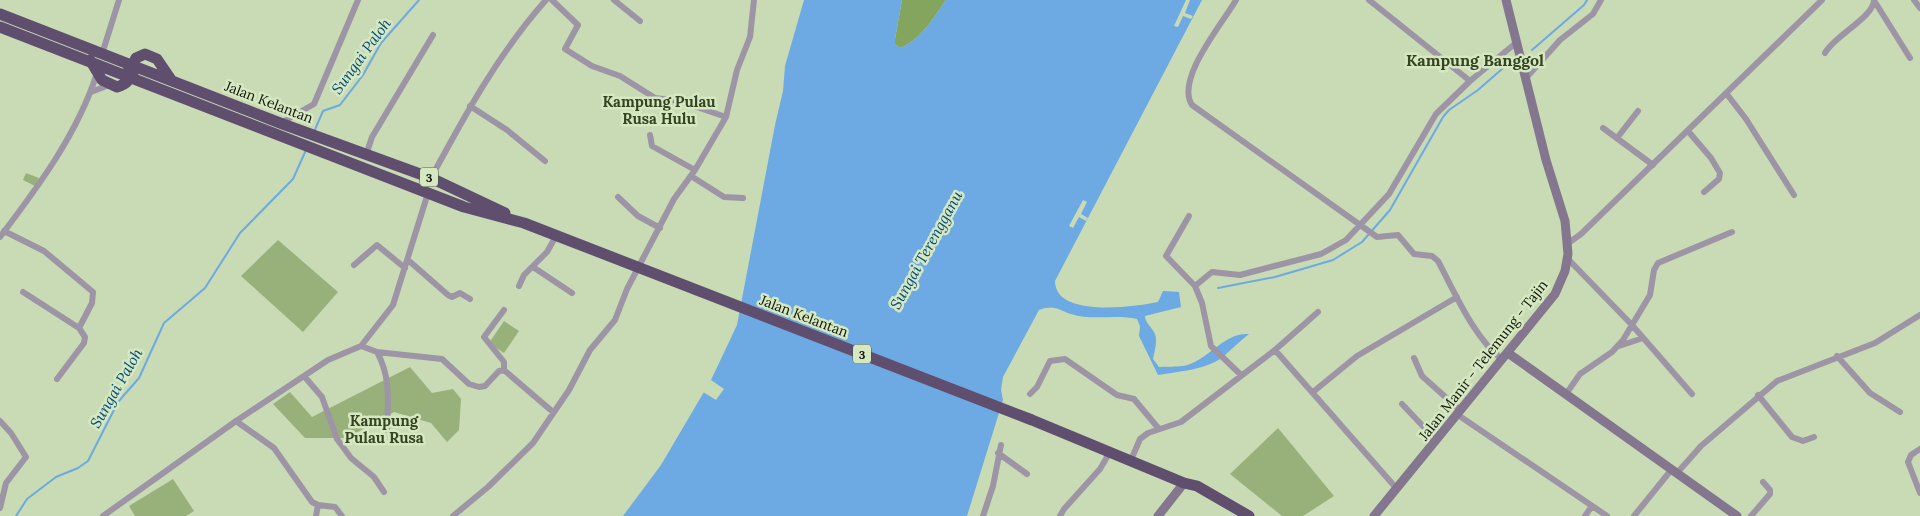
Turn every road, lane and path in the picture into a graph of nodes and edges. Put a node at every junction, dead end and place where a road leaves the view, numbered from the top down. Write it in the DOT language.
graph roads {
  1 [pos="119,0"];
  2 [pos="358,0"];
  3 [pos="546,0"];
  4 [pos="552,0"];
  5 [pos="614,0"];
  6 [pos="754,0"];
  7 [pos="1236,0"];
  8 [pos="1369,0"];
  9 [pos="1506,0"];
  10 [pos="1601,0"];
  11 [pos="1822,0"];
  12 [pos="1914,0"];
  13 [pos="1874,1"];
  14 [pos="1920,8"];
  15 [pos="0,14"];
  16 [pos="640,21"];
  17 [pos="0,27"];
  18 [pos="41,30"];
  19 [pos="433,35"];
  20 [pos="1517,42"];
  21 [pos="1825,53"];
  22 [pos="102,54"];
  23 [pos="1910,58"];
  24 [pos="90,60"];
  25 [pos="98,72"];
  26 [pos="131,72"];
  27 [pos="1526,78"];
  28 [pos="172,81"];
  29 [pos="1470,81"];
  30 [pos="109,85"];
  31 [pos="91,92"];
  32 [pos="1726,93"];
  33 [pos="470,106"];
  34 [pos="1638,111"];
  35 [pos="726,117"];
  36 [pos="280,123"];
  37 [pos="1603,128"];
  38 [pos="1688,131"];
  39 [pos="289,132"];
  40 [pos="650,135"];
  41 [pos="1617,138"];
  42 [pos="327,147"];
  43 [pos="366,155"];
  44 [pos="545,161"];
  45 [pos="1653,165"];
  46 [pos="693,173"];
  47 [pos="429,178"];
  48 [pos="1704,192"];
  49 [pos="428,193"];
  50 [pos="1794,195"];
  51 [pos="618,197"];
  52 [pos="743,198"];
  53 [pos="464,206"];
  54 [pos="1190,216"];
  55 [pos="524,223"];
  56 [pos="1362,226"];
  57 [pos="660,228"];
  58 [pos="1732,232"];
  59 [pos="2,234"];
  60 [pos="556,236"];
  61 [pos="1567,244"];
  62 [pos="1567,258"];
  63 [pos="408,260"];
  64 [pos="354,264"];
  65 [pos="533,266"];
  66 [pos="405,268"];
  67 [pos="638,268"];
  68 [pos="519,286"];
  69 [pos="1195,286"];
  70 [pos="23,292"];
  71 [pos="572,293"];
  72 [pos="1457,297"];
  73 [pos="470,299"];
  74 [pos="504,310"];
  75 [pos="1318,312"];
  76 [pos="1920,315"];
  77 [pos="1632,326"];
  78 [pos="79,328"];
  79 [pos="1643,338"];
  80 [pos="361,346"];
  81 [pos="1618,347"];
  82 [pos="1275,350"];
  83 [pos="377,352"];
  84 [pos="1837,356"];
  85 [pos="1506,357"];
  86 [pos="1414,358"];
  87 [pos="504,370"];
  88 [pos="304,376"];
  89 [pos="1241,376"];
  90 [pos="57,379"];
  91 [pos="1312,392"];
  92 [pos="1030,394"];
  93 [pos="1566,394"];
  94 [pos="1692,394"];
  95 [pos="1758,395"];
  96 [pos="1402,404"];
  97 [pos="553,412"];
  98 [pos="1900,412"];
  99 [pos="1459,413"];
  100 [pos="0,421"];
  101 [pos="236,421"];
  102 [pos="1159,429"];
  103 [pos="387,430"];
  104 [pos="1814,437"];
  105 [pos="1437,441"];
  106 [pos="1001,445"];
  107 [pos="1920,449"];
  108 [pos="1110,452"];
  109 [pos="998,453"];
  110 [pos="1130,460"];
  111 [pos="1674,471"];
  112 [pos="1027,474"];
  113 [pos="1763,482"];
  114 [pos="1184,483"];
  115 [pos="1396,489"];
  116 [pos="384,492"];
  117 [pos="1920,493"];
  118 [pos="318,505"];
  119 [pos="1592,506"];
  120 [pos="0,508"];
  121 [pos="107,515"];
  122 [pos="316,516"];
  123 [pos="342,516"];
  124 [pos="453,516"];
  125 [pos="982,516"];
  126 [pos="1060,516"];
  127 [pos="1158,516"];
  128 [pos="1234,516"];
  129 [pos="1249,516"];
  130 [pos="1374,516"];
  131 [pos="1586,516"];
  132 [pos="1607,516"];
  133 [pos="1634,516"];
  134 [pos="1737,516"];
  135 [pos="1751,516"];
  1 -- 22 [label="street"];
  2 -- 36 [label="street"];
  3 -- 33 [label="street"];
  4 -- 35 [label="street"];
  5 -- 16 [label="street"];
  6 -- 35 [label="street"];
  7 -- 56 [label="street"];
  8 -- 29 [label="street"];
  9 -- 20 [label="main road, Jalan Manir - Telemung - Tajin"];
  10 -- 27 [label="street"];
  11 -- 32 [label="street"];
  12 -- 14 [label="street"];
  13 -- 21 [label="street"];
  13 -- 23 [label="street"];
  15 -- 18 [label="highway, Jalan Kelantan / 3"];
  17 -- 24 [label="highway, Jalan Kelantan / 3"];
  18 -- 22 [label="highway, Jalan Kelantan / 3"];
  18 -- 26 [label="highway"];
  19 -- 43 [label="street"];
  20 -- 27 [label="main road, Jalan Manir - Telemung - Tajin"];
  20 -- 29 [label="street"];
  22 -- 26 [label="highway, Jalan Kelantan / 3"];
  24 -- 25 [label="highway"];
  24 -- 26 [label="highway, Jalan Kelantan / 3"];
  25 -- 30 [label="highway"];
  25 -- 31 [label="street"];
  26 -- 28 [label="highway, Jalan Kelantan / 3"];
  26 -- 28 [label="highway"];
  26 -- 30 [label="highway"];
  26 -- 39 [label="highway, Jalan Kelantan / 3"];
  27 -- 61 [label="main road, Jalan Manir - Telemung - Tajin"];
  28 -- 36 [label="highway, Jalan Kelantan / 3"];
  29 -- 56 [label="street"];
  30 -- 31 [label="street"];
  31 -- 59 [label="street"];
  32 -- 38 [label="street"];
  32 -- 50 [label="street"];
  33 -- 44 [label="street"];
  33 -- 47 [label="street"];
  34 -- 41 [label="street"];
  35 -- 46 [label="street"];
  36 -- 39 [label="highway, Jalan Kelantan / 3"];
  37 -- 41 [label="street"];
  38 -- 45 [label="street"];
  38 -- 48 [label="street"];
  39 -- 42 [label="highway, Jalan Kelantan / 3"];
  40 -- 46 [label="street"];
  41 -- 45 [label="street"];
  42 -- 43 [label="highway, Jalan Kelantan / 3"];
  42 -- 49 [label="highway, Jalan Kelantan / 3"];
  43 -- 47 [label="highway, Jalan Kelantan / 3"];
  45 -- 61 [label="street"];
  46 -- 52 [label="street"];
  46 -- 57 [label="street"];
  47 -- 53 [label="highway"];
  47 -- 55 [label="highway, Jalan Kelantan / 3"];
  49 -- 53 [label="highway, Jalan Kelantan / 3"];
  49 -- 63 [label="street"];
  51 -- 57 [label="street"];
  53 -- 55 [label="highway, Jalan Kelantan / 3"];
  54 -- 69 [label="street"];
  55 -- 60 [label="highway, Jalan Kelantan / 3"];
  56 -- 69 [label="street"];
  56 -- 72 [label="street"];
  57 -- 67 [label="street"];
  58 -- 77 [label="street"];
  59 -- 78 [label="street"];
  60 -- 65 [label="street"];
  60 -- 67 [label="highway, Jalan Kelantan / 3"];
  61 -- 62 [label="main road, Jalan Manir - Telemung - Tajin"];
  62 -- 77 [label="street"];
  62 -- 85 [label="main road, Jalan Manir - Telemung - Tajin"];
  63 -- 66 [label="street"];
  63 -- 73 [label="street"];
  64 -- 66 [label="street"];
  65 -- 68 [label="street"];
  65 -- 71 [label="street"];
  66 -- 80 [label="street"];
  67 -- 97 [label="street"];
  67 -- 108 [label="highway, Jalan Kelantan / 3"];
  69 -- 89 [label="street"];
  70 -- 78 [label="street"];
  72 -- 85 [label="street"];
  72 -- 91 [label="street"];
  74 -- 87 [label="street"];
  75 -- 82 [label="street"];
  76 -- 84 [label="street"];
  77 -- 79 [label="street"];
  77 -- 81 [label="street"];
  78 -- 90 [label="street"];
  79 -- 81 [label="street"];
  79 -- 94 [label="street"];
  80 -- 83 [label="street"];
  80 -- 88 [label="street"];
  81 -- 93 [label="street"];
  82 -- 89 [label="street"];
  82 -- 91 [label="street"];
  83 -- 87 [label="street"];
  83 -- 103 [label="street"];
  84 -- 95 [label="street"];
  84 -- 98 [label="street"];
  85 -- 93 [label="main road"];
  85 -- 99 [label="main road, Jalan Manir - Telemung - Tajin"];
  86 -- 99 [label="street"];
  87 -- 97 [label="street"];
  88 -- 101 [label="street"];
  88 -- 116 [label="street"];
  89 -- 102 [label="street"];
  91 -- 115 [label="street"];
  92 -- 102 [label="street"];
  93 -- 111 [label="main road"];
  95 -- 104 [label="street"];
  95 -- 111 [label="street"];
  96 -- 105 [label="street"];
  97 -- 124 [label="street"];
  99 -- 105 [label="main road, Jalan Manir - Telemung - Tajin"];
  99 -- 119 [label="street"];
  100 -- 120 [label="street"];
  101 -- 118 [label="street"];
  101 -- 121 [label="street"];
  102 -- 110 [label="street"];
  105 -- 115 [label="main road, Jalan Manir - Telemung - Tajin"];
  106 -- 109 [label="street"];
  107 -- 117 [label="street"];
  108 -- 110 [label="highway, Jalan Kelantan / 3"];
  108 -- 126 [label="street"];
  109 -- 112 [label="street"];
  109 -- 125 [label="street"];
  110 -- 114 [label="highway, Jalan Kelantan / 3"];
  111 -- 133 [label="street"];
  111 -- 134 [label="main road"];
  113 -- 135 [label="street"];
  114 -- 127 [label="main road"];
  114 -- 128 [label="highway, Jalan Kelantan / 3"];
  114 -- 129 [label="highway, Jalan Kelantan / 3"];
  115 -- 130 [label="main road, Jalan Manir - Telemung - Tajin"];
  118 -- 122 [label="street"];
  118 -- 123 [label="street"];
  119 -- 131 [label="street"];
  119 -- 132 [label="street"];
}
